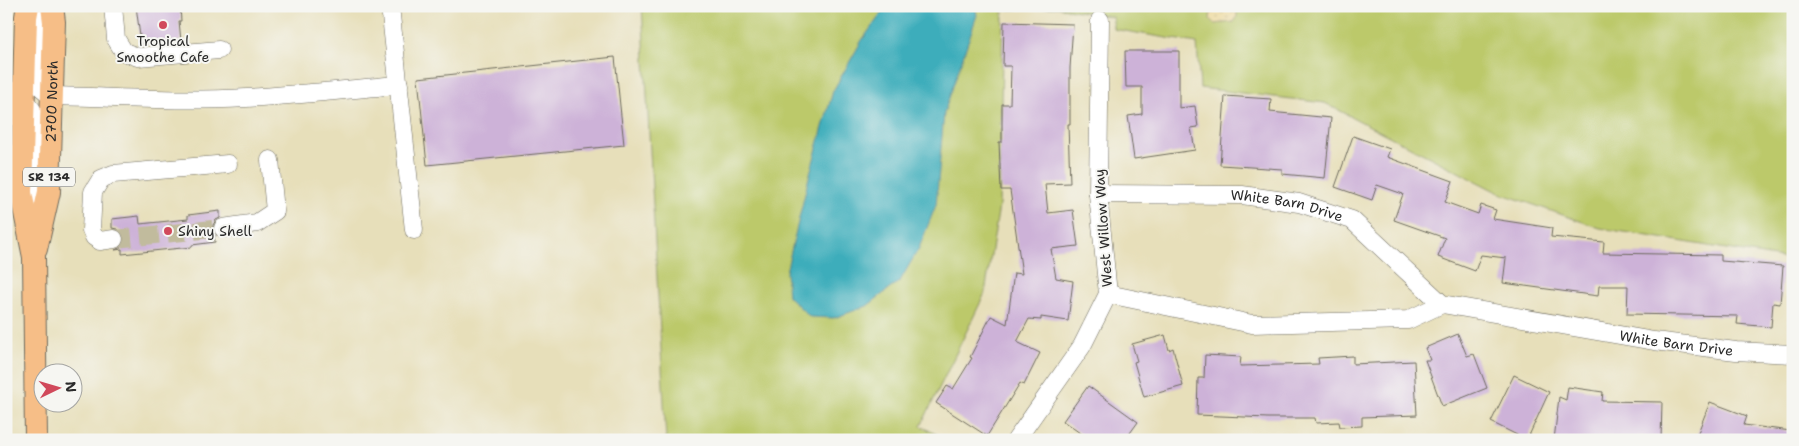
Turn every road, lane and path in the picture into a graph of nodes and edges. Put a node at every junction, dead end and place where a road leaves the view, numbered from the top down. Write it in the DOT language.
graph roads {
  1 [pos="28,6"];
  2 [pos="40,6"];
  3 [pos="52,6"];
  4 [pos="114,6"];
  5 [pos="390,6"];
  6 [pos="1100,20"];
  7 [pos="219,50"];
  8 [pos="399,85"];
  9 [pos="52,96"];
  10 [pos="15,101"];
  11 [pos="270,160"];
  12 [pos="228,164"];
  13 [pos="1098,194"];
  14 [pos="223,228"];
  15 [pos="414,230"];
  16 [pos="114,239"];
  17 [pos="34,257"];
  18 [pos="1108,294"];
  19 [pos="1442,304"];
  20 [pos="1793,354"];
  21 [pos="36,440"];
  22 [pos="1016,440"];
  1 -- 10 [label="main road, 2700 North / SR 134"];
  2 -- 9 [label="street"];
  3 -- 9 [label="main road, 2700 North / SR 134"];
  4 -- 7 [label="street"];
  5 -- 8 [label="street"];
  6 -- 13 [label="street, West Willow Way"];
  8 -- 9 [label="street"];
  8 -- 15 [label="street"];
  9 -- 17 [label="main road, 2700 North / SR 134"];
  10 -- 17 [label="main road, 2700 North / SR 134"];
  11 -- 14 [label="street"];
  12 -- 16 [label="street"];
  13 -- 18 [label="street, West Willow Way"];
  13 -- 19 [label="street, White Barn Drive"];
  17 -- 21 [label="main road, 2700 North / SR 134"];
  18 -- 19 [label="street"];
  18 -- 22 [label="street, West Willow Way"];
  19 -- 20 [label="street, White Barn Drive"];
}
